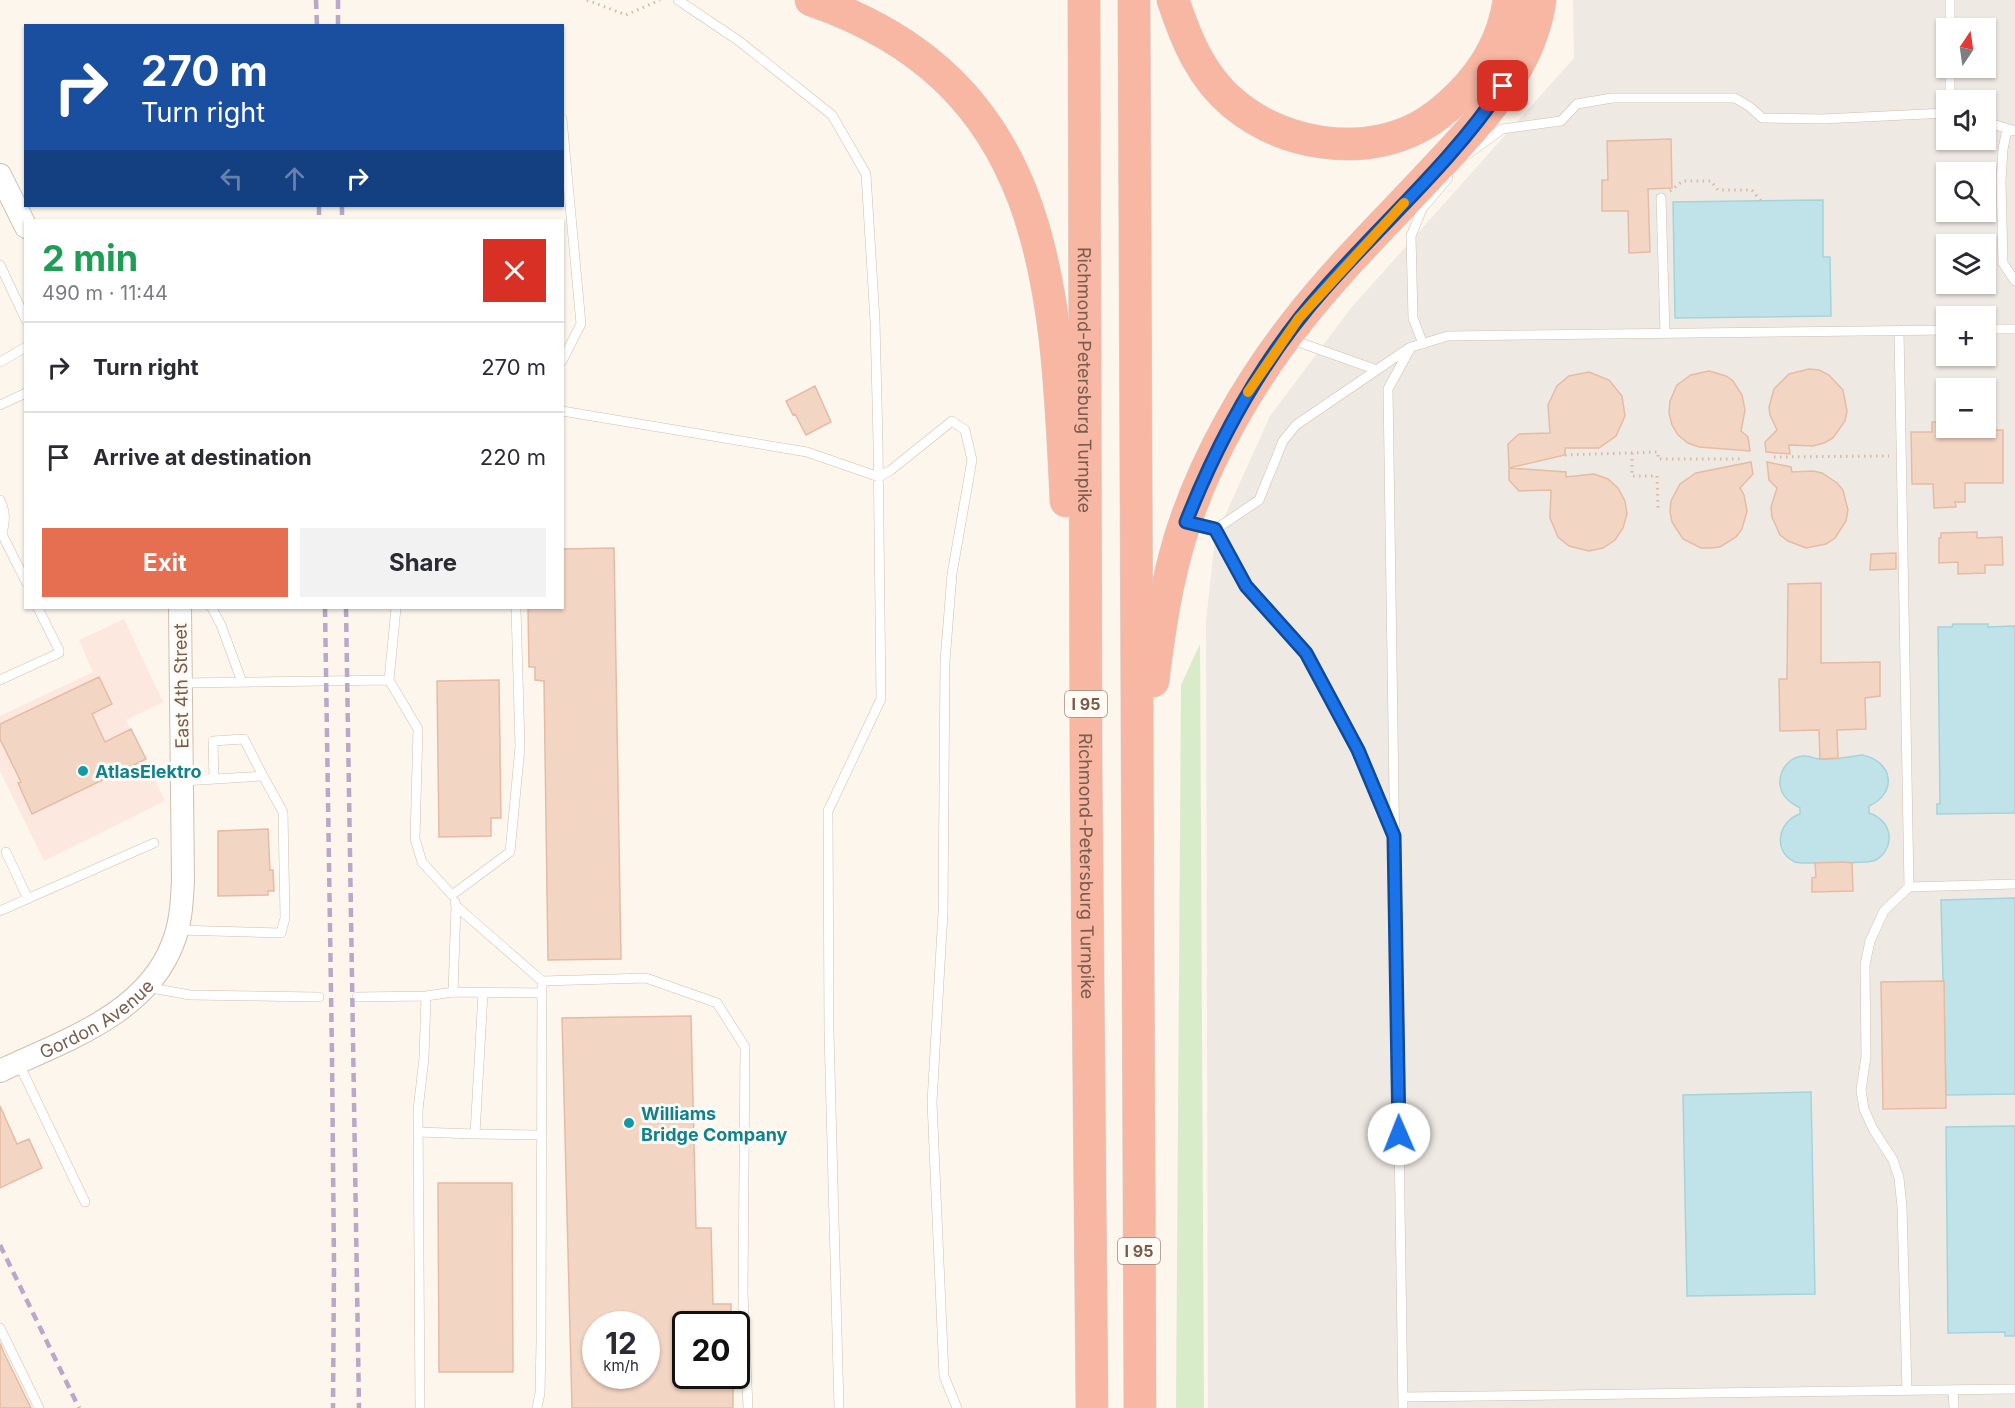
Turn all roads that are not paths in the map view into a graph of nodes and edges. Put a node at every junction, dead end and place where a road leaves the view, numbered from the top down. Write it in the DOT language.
graph roads {
  1 [pos="678,0"];
  2 [pos="811,0"];
  3 [pos="1084,0"];
  4 [pos="1134,0"];
  5 [pos="1173,0"];
  6 [pos="1509,0"];
  7 [pos="1540,0"];
  8 [pos="1950,0"];
  9 [pos="1950,18"];
  10 [pos="1936,114"];
  11 [pos="1996,125"];
  12 [pos="2011,130"];
  13 [pos="564,141"];
  14 [pos="1463,160"];
  15 [pos="1456,169"];
  16 [pos="0,175"];
  17 [pos="1661,198"];
  18 [pos="24,223"];
  19 [pos="0,265"];
  20 [pos="2015,281"];
  21 [pos="24,316"];
  22 [pos="1996,329"];
  23 [pos="2015,329"];
  24 [pos="1899,330"];
  25 [pos="1936,330"];
  26 [pos="1665,333"];
  27 [pos="1285,337"];
  28 [pos="1423,344"];
  29 [pos="1411,347"];
  30 [pos="24,348"];
  31 [pos="564,357"];
  32 [pos="0,362"];
  33 [pos="1377,370"];
  34 [pos="0,391"];
  35 [pos="24,394"];
  36 [pos="3,403"];
  37 [pos="564,411"];
  38 [pos="879,477"];
  39 [pos="0,500"];
  40 [pos="1201,526"];
  41 [pos="24,578"];
  42 [pos="38,609"];
  43 [pos="180,609"];
  44 [pos="213,609"];
  45 [pos="396,609"];
  46 [pos="516,609"];
  47 [pos="0,680"];
  48 [pos="389,680"];
  49 [pos="242,682"];
  50 [pos="182,683"];
  51 [pos="1086,763"];
  52 [pos="263,776"];
  53 [pos="214,779"];
  54 [pos="182,781"];
  55 [pos="1394,836"];
  56 [pos="154,843"];
  57 [pos="6,852"];
  58 [pos="1137,852"];
  59 [pos="2015,884"];
  60 [pos="1909,887"];
  61 [pos="452,895"];
  62 [pos="28,899"];
  63 [pos="456,906"];
  64 [pos="0,911"];
  65 [pos="175,937"];
  66 [pos="542,981"];
  67 [pos="146,987"];
  68 [pos="453,992"];
  69 [pos="483,993"];
  70 [pos="542,993"];
  71 [pos="319,996"];
  72 [pos="426,996"];
  73 [pos="357,997"];
  74 [pos="9,1066"];
  75 [pos="418,1132"];
  76 [pos="475,1134"];
  77 [pos="542,1135"];
  78 [pos="85,1202"];
  79 [pos="0,1328"];
  80 [pos="2015,1389"];
  81 [pos="1907,1390"];
  82 [pos="1953,1390"];
  83 [pos="1403,1397"];
  84 [pos="39,1408"];
  85 [pos="420,1408"];
  86 [pos="537,1408"];
  87 [pos="748,1408"];
  88 [pos="839,1408"];
  89 [pos="957,1408"];
  90 [pos="1092,1408"];
  91 [pos="1140,1408"];
  92 [pos="1403,1408"];
  93 [pos="1954,1408"];
  1 -- 38 [label="lane"];
  2 -- 51 [label="highway"];
  3 -- 51 [label="highway, Richmond-Petersburg Turnpike / I 95"];
  4 -- 58 [label="highway, I 95"];
  5 -- 6 [label="highway"];
  7 -- 27 [label="highway"];
  8 -- 9 [label="lane"];
  10 -- 14 [label="lane"];
  11 -- 12 [label="lane"];
  12 -- 20 [label="lane"];
  13 -- 31 [label="lane"];
  15 -- 28 [label="lane"];
  16 -- 18 [label="street"];
  17 -- 26 [label="lane"];
  19 -- 21 [label="lane"];
  22 -- 23 [label="lane"];
  24 -- 25 [label="lane"];
  24 -- 26 [label="lane"];
  24 -- 60 [label="lane"];
  26 -- 28 [label="lane"];
  27 -- 33 [label="lane"];
  27 -- 40 [label="highway"];
  28 -- 29 [label="lane"];
  29 -- 33 [label="lane"];
  29 -- 55 [label="lane"];
  30 -- 32 [label="lane"];
  33 -- 40 [label="lane"];
  34 -- 36 [label="lane"];
  35 -- 36 [label="lane"];
  37 -- 38 [label="lane"];
  38 -- 88 [label="lane"];
  38 -- 89 [label="lane"];
  39 -- 41 [label="lane"];
  40 -- 55 [label="lane"];
  40 -- 58 [label="highway"];
  42 -- 47 [label="lane"];
  43 -- 50 [label="street, East 4th Street"];
  44 -- 49 [label="lane"];
  45 -- 48 [label="lane"];
  46 -- 61 [label="lane"];
  48 -- 49 [label="lane"];
  48 -- 61 [label="lane"];
  49 -- 50 [label="lane"];
  50 -- 54 [label="street, East 4th Street"];
  51 -- 90 [label="highway, Richmond-Petersburg Turnpike / I 95"];
  52 -- 53 [label="lane"];
  52 -- 53 [label="lane"];
  52 -- 65 [label="lane"];
  53 -- 54 [label="lane"];
  54 -- 65 [label="street, East 4th Street"];
  55 -- 83 [label="lane"];
  56 -- 62 [label="lane"];
  57 -- 62 [label="lane"];
  58 -- 91 [label="highway, I 95"];
  59 -- 60 [label="lane"];
  60 -- 81 [label="lane"];
  61 -- 63 [label="lane"];
  62 -- 64 [label="lane"];
  63 -- 66 [label="lane"];
  63 -- 68 [label="lane"];
  65 -- 67 [label="street, Gordon Avenue"];
  66 -- 70 [label="lane"];
  66 -- 87 [label="lane"];
  67 -- 71 [label="lane"];
  67 -- 74 [label="street, Gordon Avenue"];
  68 -- 69 [label="lane"];
  68 -- 72 [label="lane"];
  69 -- 70 [label="lane"];
  69 -- 76 [label="lane"];
  70 -- 77 [label="lane"];
  72 -- 73 [label="lane"];
  72 -- 75 [label="lane"];
  74 -- 78 [label="lane"];
  75 -- 76 [label="lane"];
  75 -- 85 [label="lane"];
  76 -- 77 [label="lane"];
  77 -- 86 [label="lane"];
  79 -- 84 [label="lane"];
  80 -- 82 [label="lane"];
  81 -- 82 [label="lane"];
  81 -- 83 [label="lane"];
  82 -- 93 [label="lane"];
  83 -- 92 [label="lane"];
}
